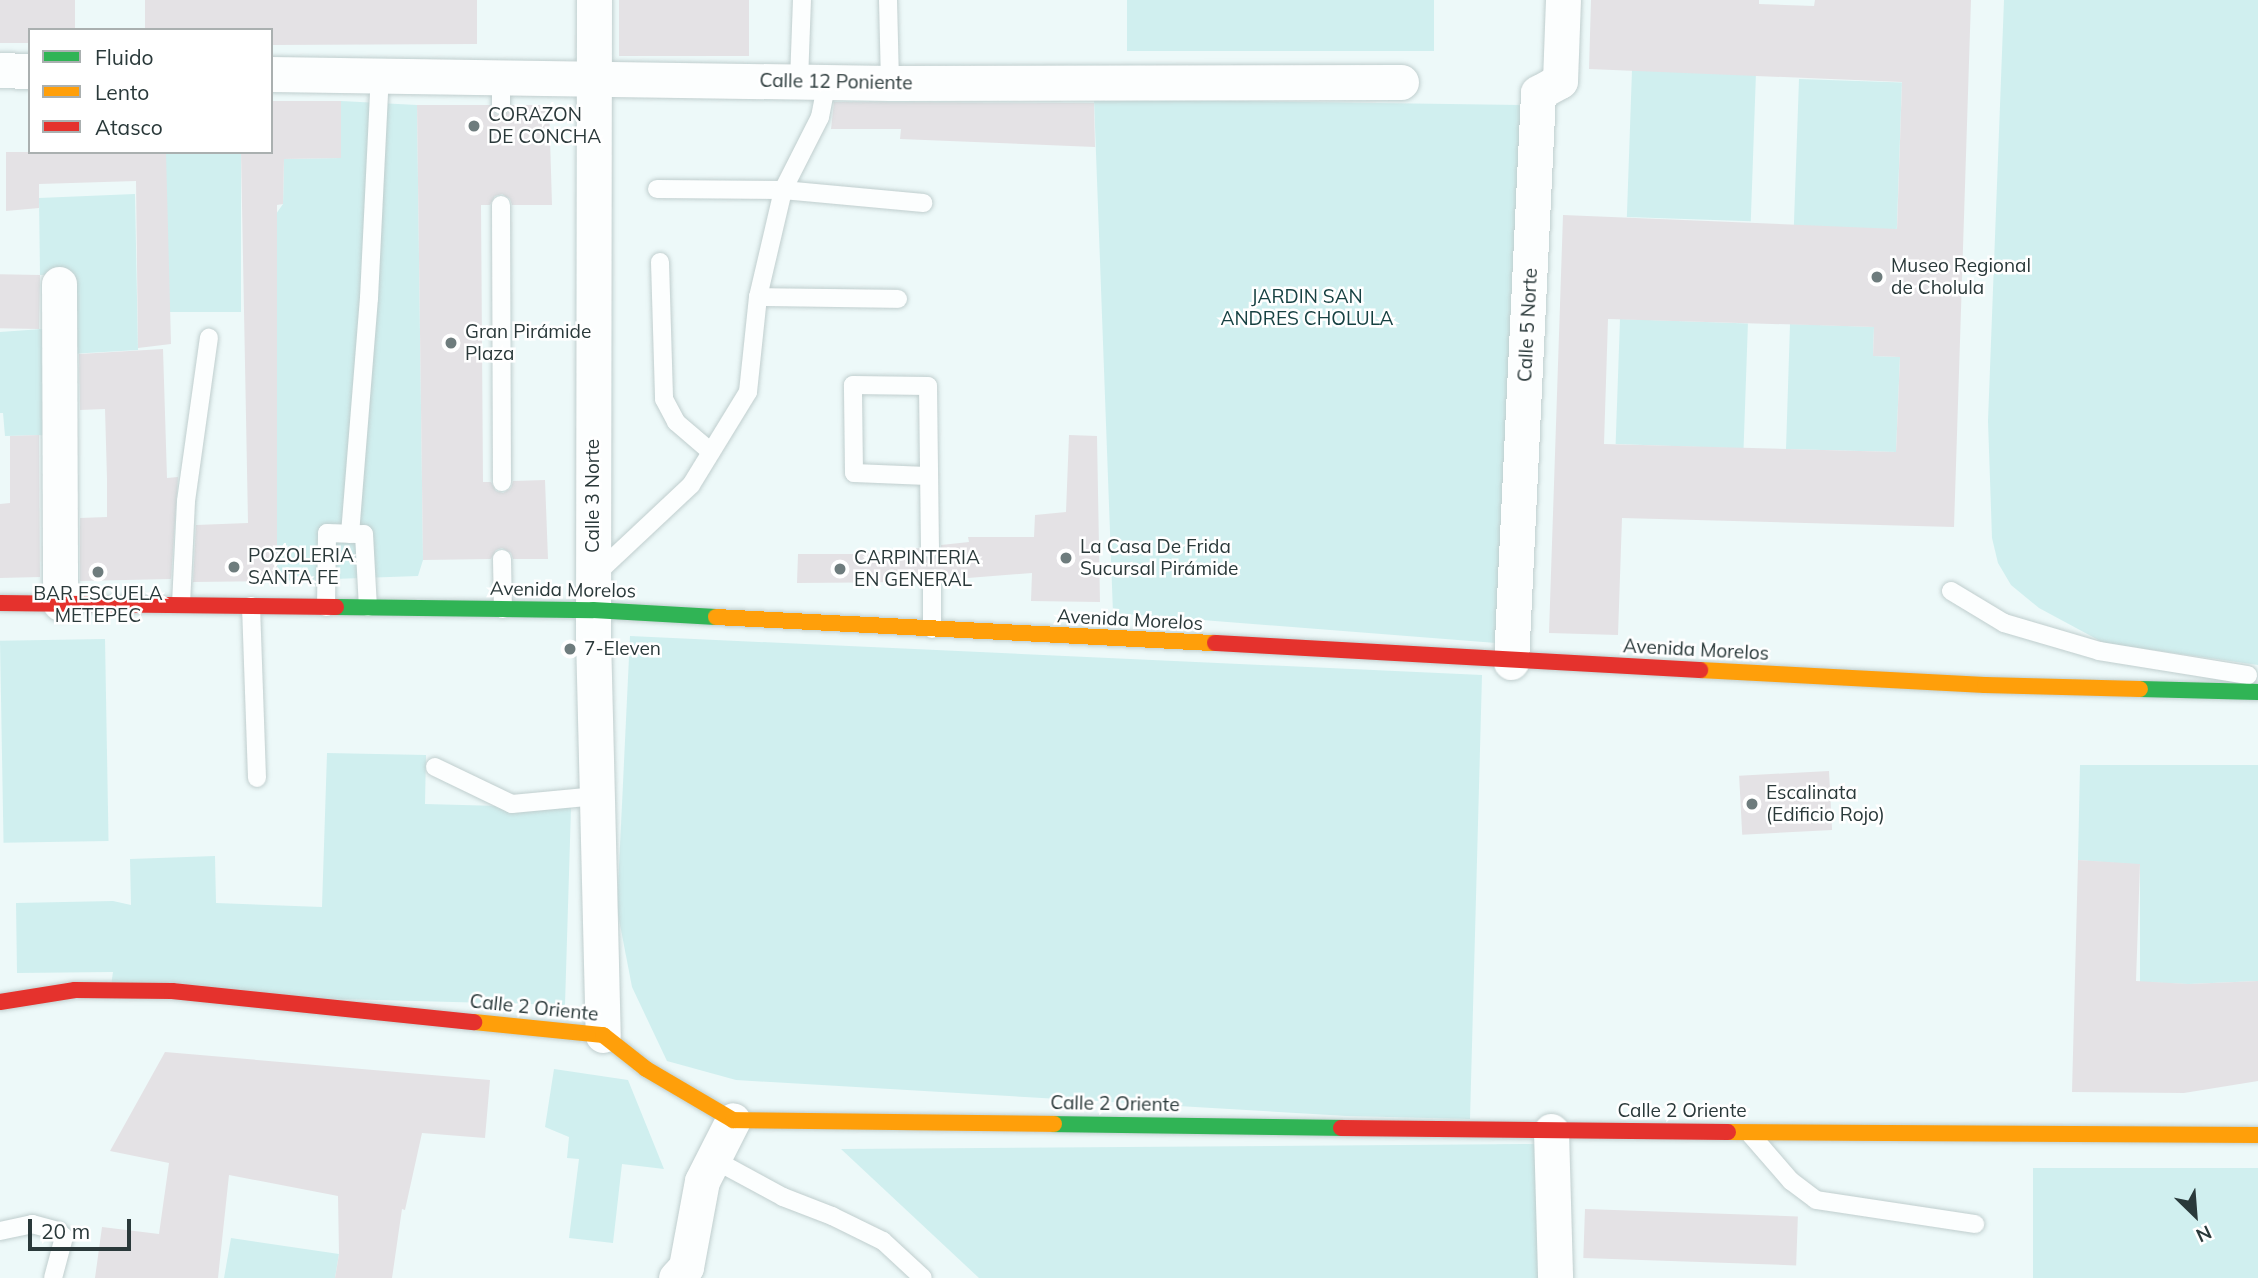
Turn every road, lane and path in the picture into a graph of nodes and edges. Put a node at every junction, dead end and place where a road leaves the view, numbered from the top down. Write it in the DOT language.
graph roads {
  1 [pos="594,0"];
  2 [pos="802,0"];
  3 [pos="888,0"];
  4 [pos="1563,0"];
  5 [pos="0,70"];
  6 [pos="28,71"];
  7 [pos="273,74"];
  8 [pos="380,76"];
  9 [pos="593,78"];
  10 [pos="813,80"];
  11 [pos="1401,82"];
  12 [pos="890,83"];
  13 [pos="657,190"];
  14 [pos="783,190"];
  15 [pos="923,203"];
  16 [pos="501,205"];
  17 [pos="660,262"];
  18 [pos="59,284"];
  19 [pos="758,298"];
  20 [pos="898,299"];
  21 [pos="209,338"];
  22 [pos="711,452"];
  23 [pos="927,476"];
  24 [pos="502,482"];
  25 [pos="350,534"];
  26 [pos="930,548"];
  27 [pos="502,559"];
  28 [pos="932,581"];
  29 [pos="1951,591"];
  30 [pos="593,593"];
  31 [pos="0,603"];
  32 [pos="60,603"];
  33 [pos="181,604"];
  34 [pos="251,606"];
  35 [pos="326,607"];
  36 [pos="368,607"];
  37 [pos="502,610"];
  38 [pos="932,629"];
  39 [pos="1511,662"];
  40 [pos="2258,677"];
  41 [pos="2258,692"];
  42 [pos="435,767"];
  43 [pos="257,778"];
  44 [pos="597,796"];
  45 [pos="0,1002"];
  46 [pos="603,1035"];
  47 [pos="733,1119"];
  48 [pos="1551,1131"];
  49 [pos="1748,1132"];
  50 [pos="2258,1135"];
  51 [pos="713,1159"];
  52 [pos="1975,1224"];
  53 [pos="0,1231"];
  54 [pos="53,1278"];
  55 [pos="676,1278"];
  56 [pos="923,1278"];
  57 [pos="1555,1278"];
  1 -- 9 [label="street, Calle 3 Norte"];
  2 -- 10 [label="lane"];
  3 -- 12 [label="lane"];
  4 -- 39 [label="street, Calle 5 Norte"];
  5 -- 6 [label="street"];
  7 -- 8 [label="street, Calle 12 Poniente"];
  8 -- 9 [label="street, Calle 12 Poniente"];
  8 -- 25 [label="lane"];
  9 -- 10 [label="street, Calle 12 Poniente"];
  9 -- 30 [label="street, Calle 3 Norte"];
  10 -- 12 [label="street, Calle 12 Poniente"];
  10 -- 14 [label="lane"];
  11 -- 12 [label="street, Calle 12 Poniente"];
  13 -- 14 [label="lane"];
  14 -- 15 [label="lane"];
  14 -- 19 [label="lane"];
  16 -- 24 [label="lane"];
  17 -- 22 [label="lane"];
  18 -- 32 [label="street"];
  19 -- 20 [label="lane"];
  19 -- 22 [label="lane"];
  21 -- 33 [label="lane"];
  22 -- 30 [label="lane"];
  23 -- 23 [label="lane"];
  23 -- 26 [label="lane"];
  25 -- 35 [label="lane"];
  25 -- 36 [label="lane"];
  27 -- 37 [label="lane"];
  28 -- 38 [label="lane"];
  29 -- 40 [label="lane"];
  30 -- 37 [label="main road, Avenida Morelos"];
  30 -- 38 [label="main road, Avenida Morelos"];
  30 -- 44 [label="street, Calle 3 Norte"];
  31 -- 32 [label="main road, Avenida Morelos"];
  32 -- 33 [label="main road, Avenida Morelos"];
  33 -- 34 [label="main road, Avenida Morelos"];
  34 -- 35 [label="main road, Avenida Morelos"];
  34 -- 43 [label="lane"];
  35 -- 36 [label="main road, Avenida Morelos"];
  36 -- 37 [label="main road, Avenida Morelos"];
  38 -- 39 [label="main road, Avenida Morelos"];
  39 -- 41 [label="main road, Avenida Morelos"];
  42 -- 44 [label="lane"];
  44 -- 46 [label="street, Calle 3 Norte"];
  45 -- 46 [label="main road, Calle 2 Oriente"];
  46 -- 47 [label="main road, Calle 2 Oriente"];
  47 -- 48 [label="main road, Calle 2 Oriente"];
  47 -- 51 [label="street"];
  48 -- 49 [label="main road, Calle 2 Oriente"];
  48 -- 57 [label="street"];
  49 -- 50 [label="main road, Calle 2 Oriente"];
  49 -- 52 [label="lane"];
  51 -- 55 [label="street"];
  51 -- 56 [label="lane"];
  53 -- 54 [label="lane"];
}
